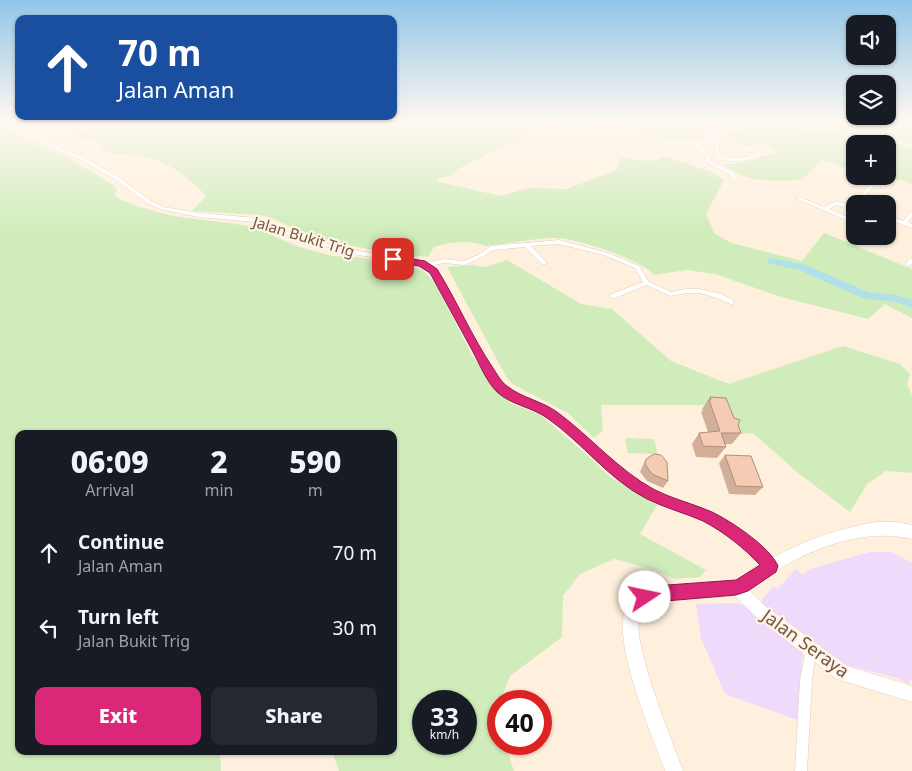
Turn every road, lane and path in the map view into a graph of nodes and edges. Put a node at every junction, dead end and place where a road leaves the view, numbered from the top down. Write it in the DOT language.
graph roads {
  1 [pos="82,159"];
  2 [pos="707,159"];
  3 [pos="736,179"];
  4 [pos="873,185"];
  5 [pos="864,195"];
  6 [pos="798,198"];
  7 [pos="846,206"];
  8 [pos="825,209"];
  9 [pos="912,214"];
  10 [pos="846,218"];
  11 [pos="896,220"];
  12 [pos="904,223"];
  13 [pos="912,226"];
  14 [pos="527,245"];
  15 [pos="544,263"];
  16 [pos="426,265"];
  17 [pos="647,283"];
  18 [pos="613,296"];
  19 [pos="731,302"];
  20 [pos="912,532"];
  21 [pos="771,566"];
  22 [pos="736,587"];
  23 [pos="811,651"];
  24 [pos="912,694"];
  25 [pos="674,771"];
  26 [pos="800,771"];
  1 -- 16 [label="street, Jalan Bukit Trig"];
  2 -- 3 [label="street"];
  4 -- 5 [label="street"];
  6 -- 8 [label="street"];
  7 -- 8 [label="street"];
  8 -- 10 [label="street"];
  9 -- 12 [label="street"];
  11 -- 12 [label="street"];
  12 -- 13 [label="street"];
  14 -- 15 [label="street"];
  14 -- 16 [label="street"];
  14 -- 17 [label="street"];
  16 -- 21 [label="street"];
  17 -- 18 [label="street"];
  17 -- 19 [label="street"];
  20 -- 21 [label="street"];
  21 -- 22 [label="street"];
  22 -- 23 [label="street, Jalan Seraya"];
  22 -- 25 [label="street"];
  23 -- 24 [label="street, Jalan Seraya"];
  23 -- 26 [label="street"];
}
